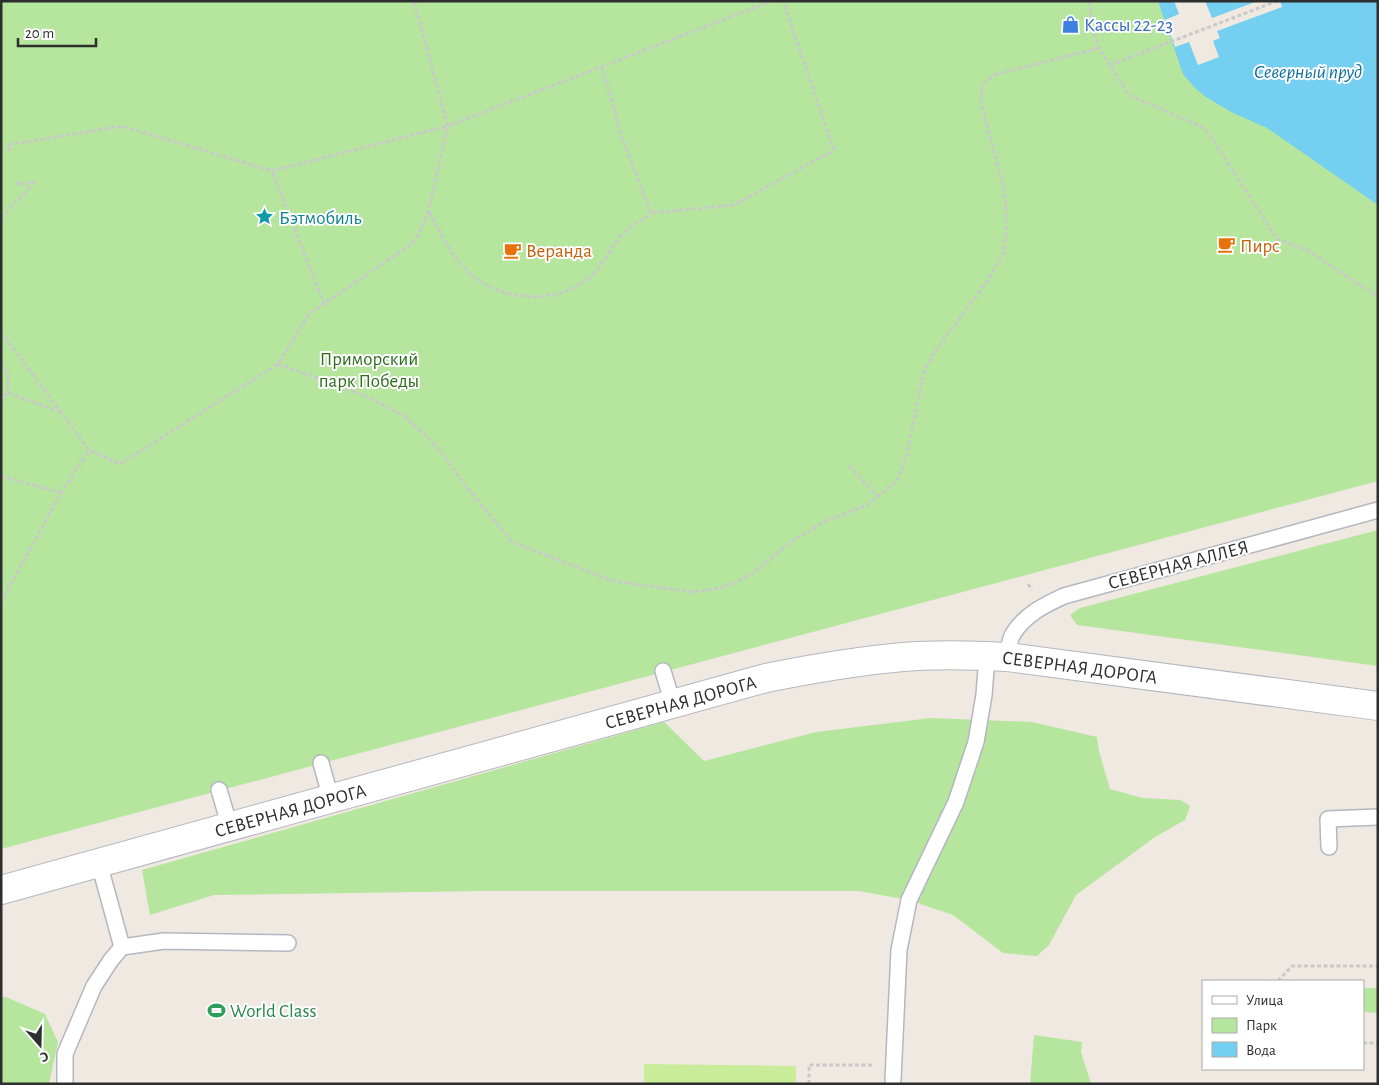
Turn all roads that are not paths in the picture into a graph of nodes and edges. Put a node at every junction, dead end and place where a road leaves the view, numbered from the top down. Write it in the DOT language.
graph roads {
  1 [pos="1378,510"];
  2 [pos="997,656"];
  3 [pos="663,671"];
  4 [pos="673,704"];
  5 [pos="1378,706"];
  6 [pos="321,763"];
  7 [pos="219,790"];
  8 [pos="331,799"];
  9 [pos="1378,817"];
  10 [pos="230,827"];
  11 [pos="1329,847"];
  12 [pos="99,863"];
  13 [pos="1,890"];
  14 [pos="288,943"];
  15 [pos="122,947"];
  16 [pos="893,1080"];
  17 [pos="65,1084"];
  1 -- 2 [label="lane, СЕВЕРНАЯ АЛЛЕЯ"];
  2 -- 4 [label="street, СЕВЕРНАЯ ДОРОГА"];
  2 -- 5 [label="street, СЕВЕРНАЯ ДОРОГА"];
  2 -- 16 [label="lane, СЕВЕРНАЯ АЛЛЕЯ"];
  3 -- 4 [label="lane"];
  4 -- 8 [label="street, СЕВЕРНАЯ ДОРОГА"];
  6 -- 8 [label="lane"];
  7 -- 10 [label="lane"];
  8 -- 10 [label="street, СЕВЕРНАЯ ДОРОГА"];
  9 -- 11 [label="lane"];
  10 -- 12 [label="street, СЕВЕРНАЯ ДОРОГА"];
  12 -- 13 [label="street, СЕВЕРНАЯ ДОРОГА"];
  12 -- 15 [label="lane"];
  14 -- 15 [label="lane"];
  15 -- 17 [label="lane"];
}
